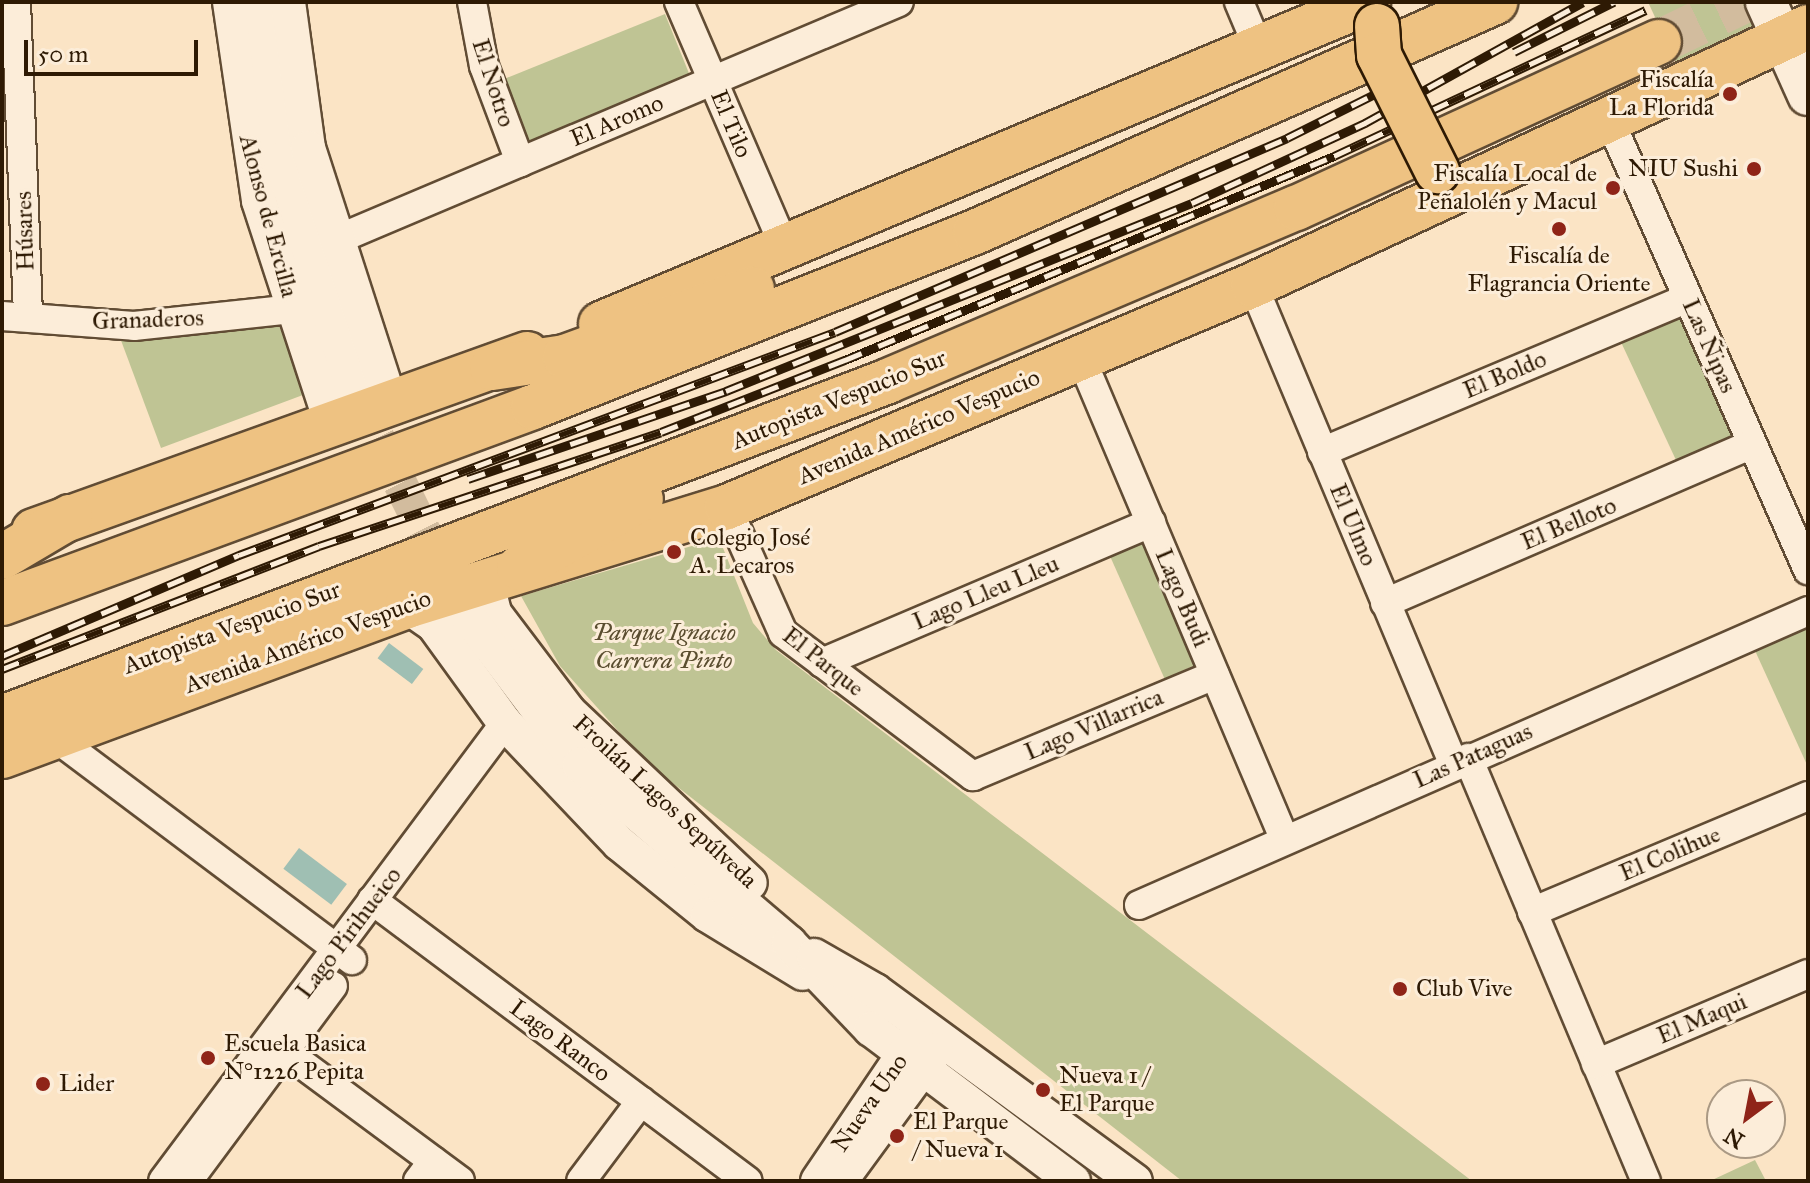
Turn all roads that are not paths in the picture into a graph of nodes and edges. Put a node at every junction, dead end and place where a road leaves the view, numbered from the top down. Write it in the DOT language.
graph roads {
  1 [pos="16,2"];
  2 [pos="230,2"];
  3 [pos="262,2"];
  4 [pos="288,2"];
  5 [pos="472,2"];
  6 [pos="679,2"];
  7 [pos="1239,2"];
  8 [pos="1495,2"];
  9 [pos="880,6"];
  10 [pos="1376,10"];
  11 [pos="1786,23"];
  12 [pos="1659,42"];
  13 [pos="1258,47"];
  14 [pos="10,69"];
  15 [pos="713,81"];
  16 [pos="1808,95"];
  17 [pos="1610,121"];
  18 [pos="520,162"];
  19 [pos="1454,178"];
  20 [pos="14,216"];
  21 [pos="975,232"];
  22 [pos="336,240"];
  23 [pos="784,246"];
  24 [pos="1253,285"];
  25 [pos="1688,298"];
  26 [pos="294,309"];
  27 [pos="15,316"];
  28 [pos="1081,358"];
  29 [pos="492,368"];
  30 [pos="359,406"];
  31 [pos="758,433"];
  32 [pos="1752,444"];
  33 [pos="1322,452"];
  34 [pos="727,507"];
  35 [pos="70,517"];
  36 [pos="1151,523"];
  37 [pos="2,543"];
  38 [pos="2,557"];
  39 [pos="1808,570"];
  40 [pos="489,586"];
  41 [pos="2,603"];
  42 [pos="1385,603"];
  43 [pos="407,606"];
  44 [pos="1808,611"];
  45 [pos="822,663"];
  46 [pos="1215,675"];
  47 [pos="2,718"];
  48 [pos="512,730"];
  49 [pos="52,735"];
  50 [pos="2,756"];
  51 [pos="1461,762"];
  52 [pos="973,776"];
  53 [pos="1808,796"];
  54 [pos="1284,838"];
  55 [pos="1139,905"];
  56 [pos="380,906"];
  57 [pos="1532,912"];
  58 [pos="344,954"];
  59 [pos="1808,974"];
  60 [pos="834,977"];
  61 [pos="933,1033"];
  62 [pos="277,1045"];
  63 [pos="914,1062"];
  64 [pos="1596,1064"];
  65 [pos="641,1101"];
  66 [pos="425,1171"];
  67 [pos="1061,1178"];
  68 [pos="163,1181"];
  69 [pos="188,1181"];
  70 [pos="460,1181"];
  71 [pos="581,1181"];
  72 [pos="747,1181"];
  73 [pos="818,1181"];
  74 [pos="840,1181"];
  75 [pos="1135,1181"];
  76 [pos="1646,1181"];
  1 -- 14 [label="street, Húsares"];
  2 -- 26 [label="street, Alonso de Ercilla"];
  3 -- 30 [label="street, Alonso de Ercilla"];
  4 -- 22 [label="street"];
  5 -- 18 [label="street, El Notro"];
  6 -- 15 [label="street, El Tilo"];
  7 -- 13 [label="street"];
  8 -- 21 [label="main road"];
  9 -- 15 [label="street, El Aromo"];
  10 -- 13 [label="main road"];
  10 -- 19 [label="main road, bridge"];
  11 -- 16 [label="main road"];
  11 -- 17 [label="main road, Avenida Américo Vespucio"];
  12 -- 31 [label="main road, Autopista Vespucio Sur"];
  13 -- 23 [label="main road"];
  14 -- 20 [label="street, Húsares"];
  15 -- 18 [label="street, El Aromo"];
  15 -- 23 [label="street, El Tilo"];
  17 -- 19 [label="main road, Avenida Américo Vespucio"];
  17 -- 25 [label="street, Las Ñipas"];
  18 -- 22 [label="street, El Aromo"];
  19 -- 24 [label="main road, Avenida Américo Vespucio"];
  20 -- 27 [label="street, Húsares"];
  21 -- 29 [label="main road"];
  21 -- 41 [label="main road"];
  22 -- 30 [label="street"];
  23 -- 29 [label="main road"];
  24 -- 28 [label="main road, Avenida Américo Vespucio"];
  24 -- 33 [label="street, El Ulmo"];
  25 -- 32 [label="street, Las Ñipas"];
  25 -- 33 [label="street, El Boldo"];
  26 -- 27 [label="street, Granaderos"];
  26 -- 30 [label="street, Alonso de Ercilla"];
  28 -- 34 [label="main road, Avenida Américo Vespucio"];
  28 -- 36 [label="street, Lago Budi"];
  29 -- 30 [label="main road"];
  30 -- 35 [label="main road"];
  31 -- 40 [label="main road"];
  31 -- 47 [label="main road, Autopista Vespucio Sur"];
  32 -- 39 [label="street, Las Ñipas"];
  32 -- 42 [label="street, El Belloto"];
  33 -- 42 [label="street, El Ulmo"];
  34 -- 40 [label="main road, Avenida Américo Vespucio"];
  34 -- 45 [label="street, El Parque"];
  35 -- 37 [label="main road"];
  35 -- 38 [label="main road"];
  36 -- 45 [label="street, Lago Lleu Lleu"];
  36 -- 46 [label="street, Lago Budi"];
  40 -- 43 [label="main road, Avenida Américo Vespucio"];
  40 -- 60 [label="street, Froilán Lagos Sepúlveda"];
  40 -- 60 [label="street, Froilán Lagos Sepúlveda"];
  42 -- 51 [label="street, El Ulmo"];
  43 -- 48 [label="street, Froilán Lagos Sepúlveda"];
  43 -- 49 [label="main road, Avenida Américo Vespucio"];
  44 -- 51 [label="street, Las Pataguas"];
  45 -- 52 [label="street, El Parque"];
  46 -- 52 [label="street, Lago Villarrica"];
  46 -- 54 [label="street, Lago Budi"];
  48 -- 56 [label="street, Lago Pirihueico"];
  48 -- 60 [label="street, Froilán Lagos Sepúlveda"];
  49 -- 50 [label="main road, Avenida Américo Vespucio"];
  49 -- 58 [label="street"];
  51 -- 54 [label="street, Las Pataguas"];
  51 -- 57 [label="street, El Ulmo"];
  53 -- 57 [label="street, El Colihue"];
  54 -- 55 [label="street, Las Pataguas"];
  56 -- 58 [label="street, Lago Pirihueico"];
  56 -- 65 [label="street, Lago Ranco"];
  57 -- 64 [label="street, El Ulmo"];
  58 -- 62 [label="street, Lago Pirihueico"];
  59 -- 64 [label="street, El Maqui"];
  60 -- 61 [label="street, Froilán Lagos Sepúlveda"];
  60 -- 63 [label="street, Froilán Lagos Sepúlveda"];
  61 -- 63 [label="street, Nueva Uno"];
  61 -- 75 [label="street, Froilán Lagos Sepúlveda"];
  62 -- 66 [label="street"];
  62 -- 68 [label="street, Lago Pirihueico"];
  62 -- 69 [label="street, Lago Pirihueico"];
  63 -- 67 [label="street, Froilán Lagos Sepúlveda"];
  63 -- 73 [label="street, Nueva Uno"];
  63 -- 74 [label="street, Nueva Uno"];
  64 -- 76 [label="street, El Ulmo"];
  65 -- 71 [label="street"];
  65 -- 72 [label="street, Lago Ranco"];
  66 -- 70 [label="street"];
}
